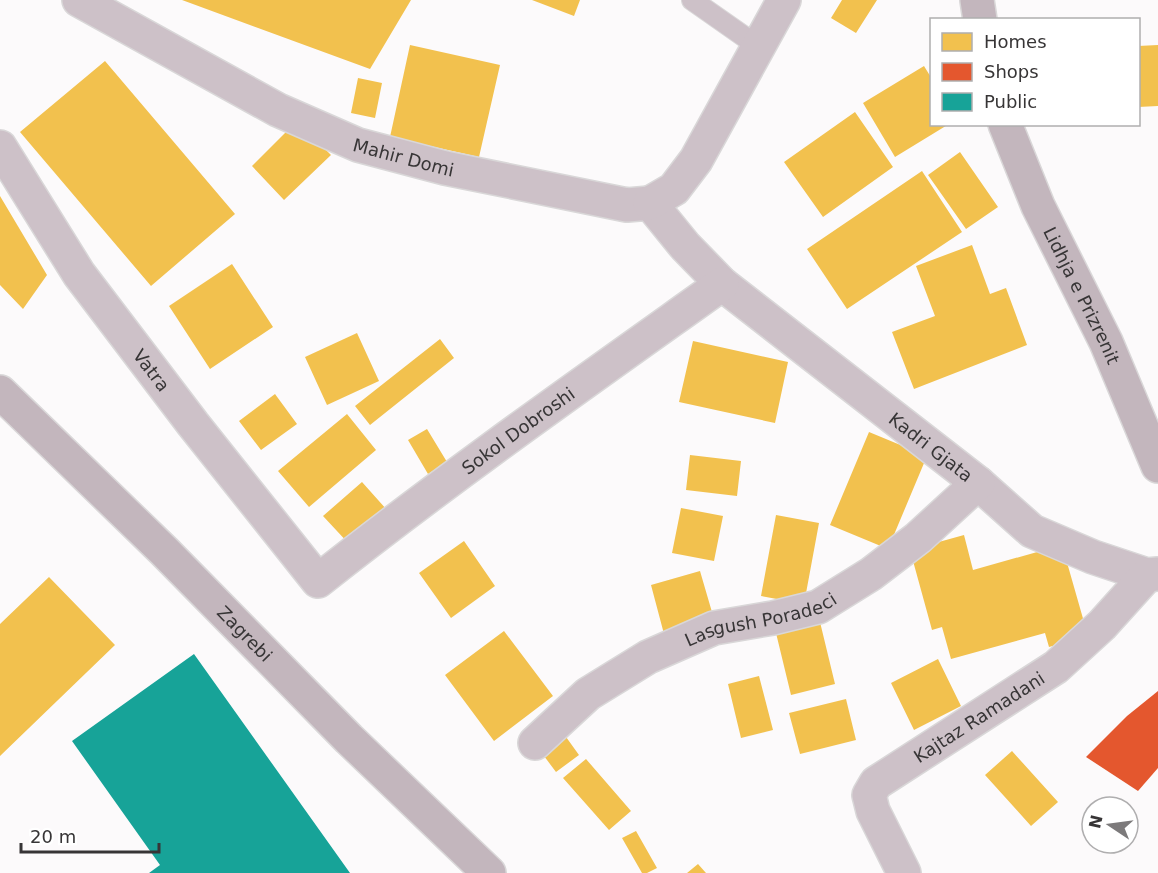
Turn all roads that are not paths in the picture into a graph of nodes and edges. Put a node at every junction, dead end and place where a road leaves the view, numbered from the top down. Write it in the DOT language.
graph roads {
  1 [pos="79,0"];
  2 [pos="692,0"];
  3 [pos="784,0"];
  4 [pos="977,0"];
  5 [pos="980,18"];
  6 [pos="759,47"];
  7 [pos="1006,126"];
  8 [pos="0,147"];
  9 [pos="650,203"];
  10 [pos="722,284"];
  11 [pos="0,392"];
  12 [pos="1158,466"];
  13 [pos="978,483"];
  14 [pos="1153,574"];
  15 [pos="318,581"];
  16 [pos="535,743"];
  17 [pos="489,873"];
  18 [pos="904,873"];
  1 -- 9 [label="street, Mahir Domi"];
  2 -- 6 [label="lane"];
  3 -- 6 [label="street"];
  4 -- 5 [label="main road"];
  6 -- 9 [label="street"];
  7 -- 12 [label="main road, Lidhja e Prizrenit"];
  8 -- 15 [label="street, Vatra"];
  9 -- 10 [label="street"];
  10 -- 13 [label="street, Kadri Gjata"];
  10 -- 15 [label="street, Sokol Dobroshi"];
  11 -- 17 [label="main road, Zagrebi"];
  13 -- 14 [label="street, Kadri Gjata"];
  13 -- 16 [label="street, Lasgush Poradeci"];
  14 -- 18 [label="street, Kajtaz Ramadani"];
}
